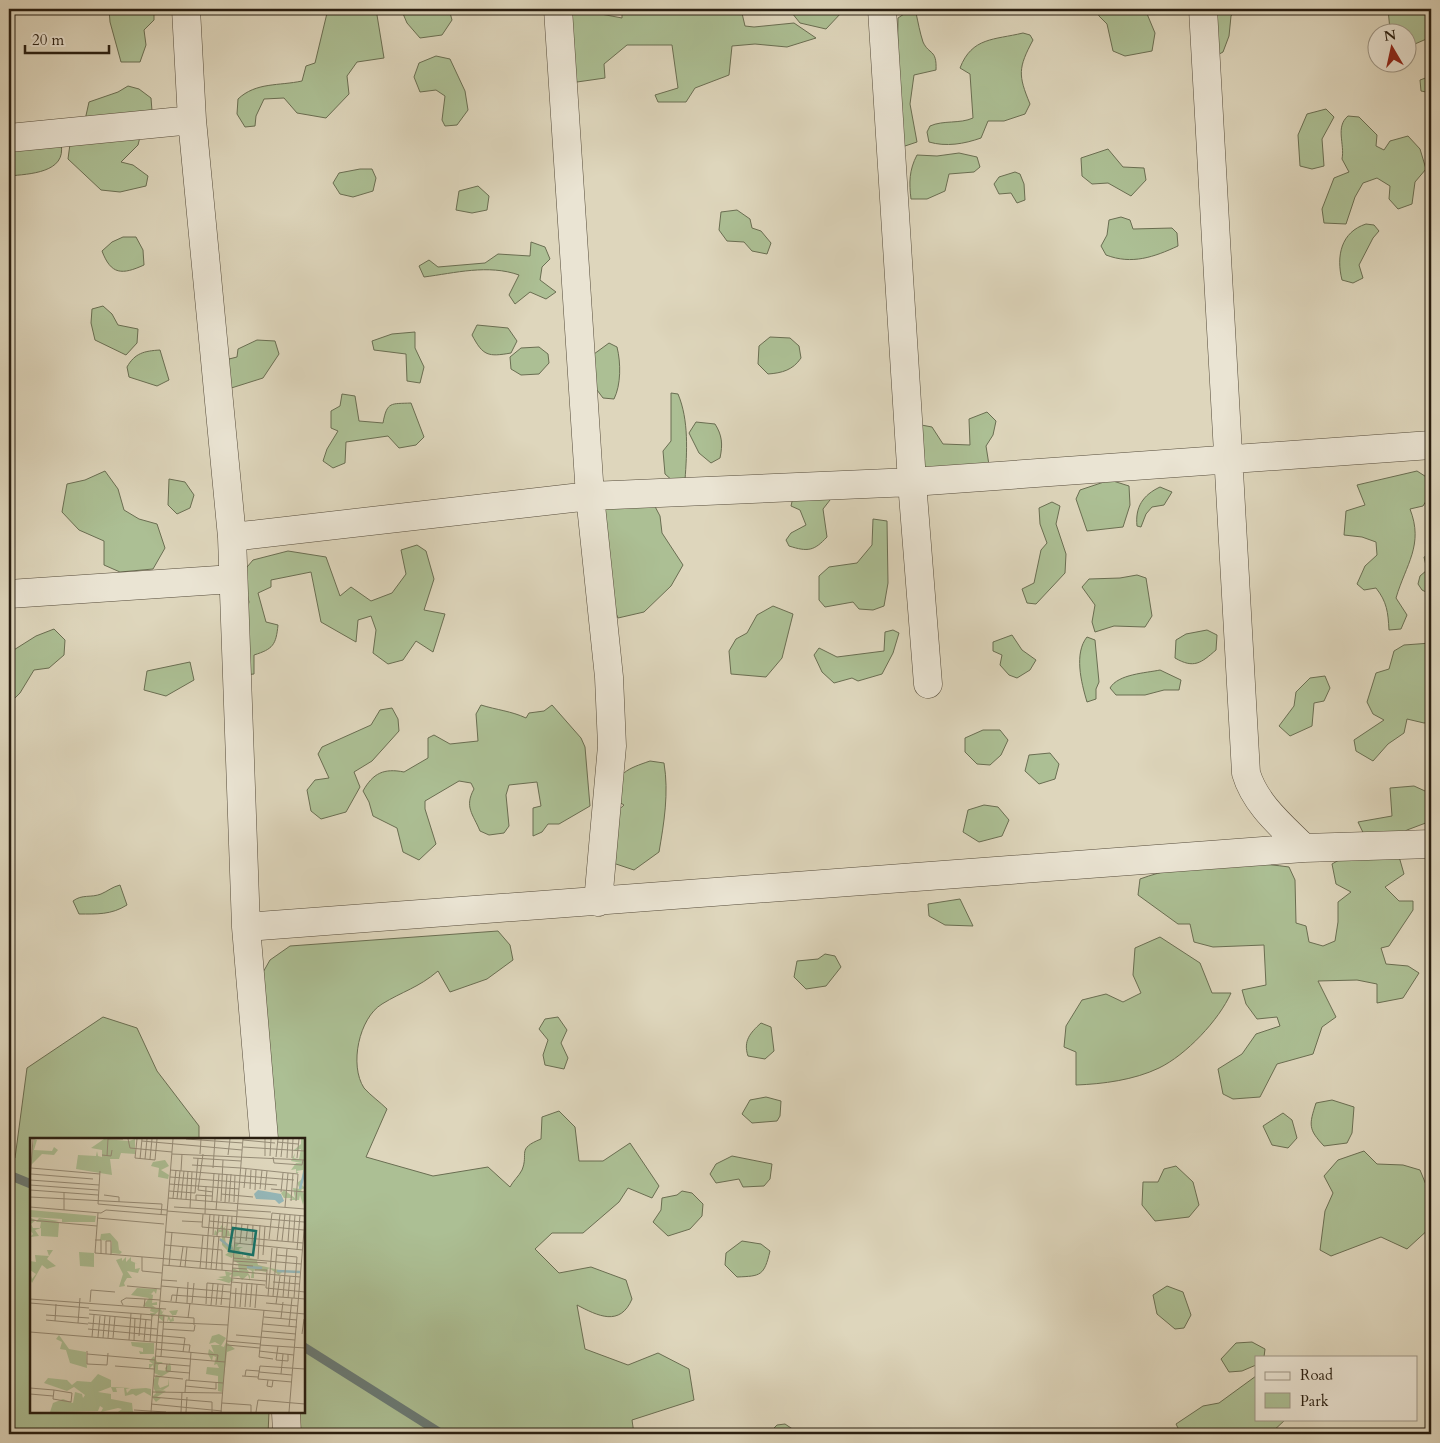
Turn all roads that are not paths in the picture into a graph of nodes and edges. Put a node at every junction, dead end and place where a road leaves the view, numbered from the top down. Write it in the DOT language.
graph roads {
  1 [pos="186,9"];
  2 [pos="558,9"];
  3 [pos="882,9"];
  4 [pos="1203,9"];
  5 [pos="192,120"];
  6 [pos="9,138"];
  7 [pos="1431,445"];
  8 [pos="1229,459"];
  9 [pos="912,482"];
  10 [pos="590,496"];
  11 [pos="232,537"];
  12 [pos="233,579"];
  13 [pos="9,594"];
  14 [pos="928,684"];
  15 [pos="1431,844"];
  16 [pos="1304,848"];
  17 [pos="598,902"];
  18 [pos="246,927"];
  19 [pos="264,1138"];
  20 [pos="286,1413"];
  21 [pos="287,1434"];
  1 -- 5 [label="street"];
  2 -- 10 [label="street"];
  3 -- 9 [label="street"];
  4 -- 8 [label="street"];
  5 -- 6 [label="street"];
  5 -- 11 [label="street"];
  7 -- 8 [label="street"];
  8 -- 9 [label="street"];
  8 -- 16 [label="street"];
  9 -- 10 [label="street"];
  9 -- 14 [label="street"];
  10 -- 11 [label="street"];
  10 -- 17 [label="street"];
  11 -- 12 [label="street"];
  12 -- 13 [label="street"];
  12 -- 18 [label="street"];
  15 -- 16 [label="street"];
  16 -- 17 [label="street"];
  17 -- 18 [label="street"];
  18 -- 19 [label="street"];
  20 -- 21 [label="street"];
}
